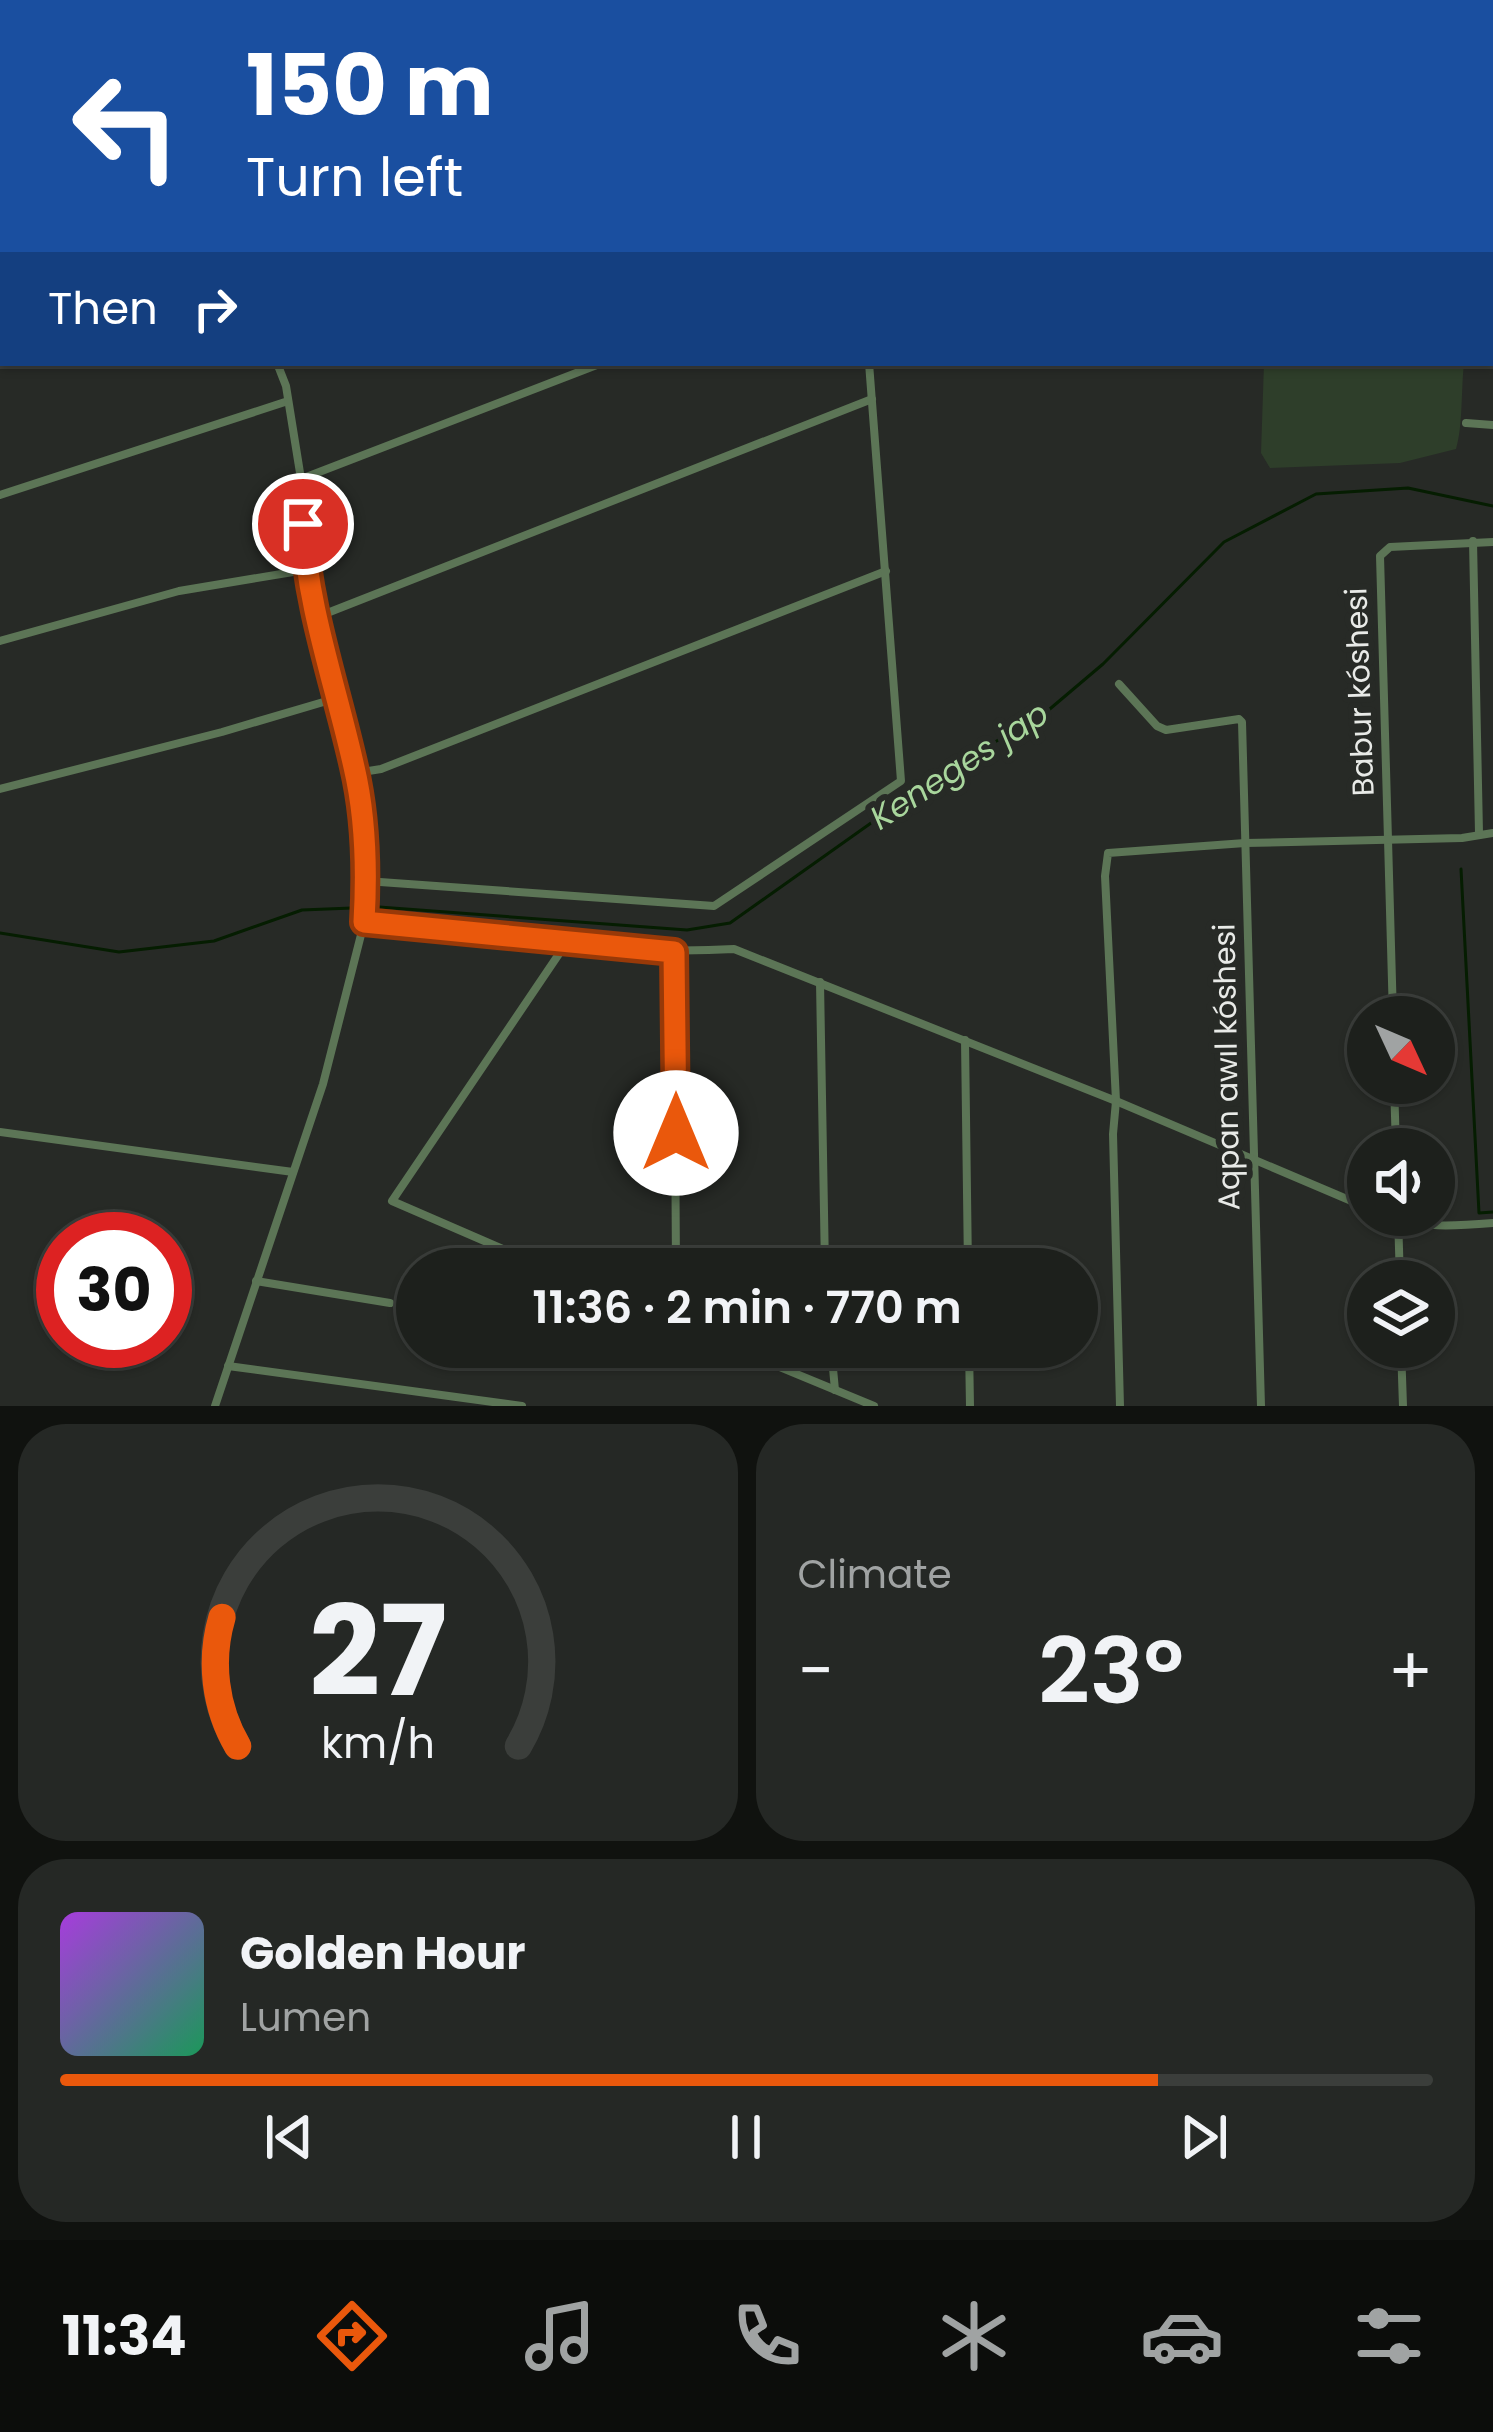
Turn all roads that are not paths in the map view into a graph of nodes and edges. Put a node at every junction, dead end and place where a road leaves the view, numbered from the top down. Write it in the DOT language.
graph roads {
  1 [pos="278,366"];
  2 [pos="594,366"];
  3 [pos="869,366"];
  4 [pos="872,399"];
  5 [pos="288,401"];
  6 [pos="1466,423"];
  7 [pos="1493,424"];
  8 [pos="301,479"];
  9 [pos="0,495"];
  10 [pos="1473,541"];
  11 [pos="1493,542"];
  12 [pos="305,570"];
  13 [pos="886,571"];
  14 [pos="317,617"];
  15 [pos="0,641"];
  16 [pos="1119,684"];
  17 [pos="338,698"];
  18 [pos="356,772"];
  19 [pos="0,789"];
  20 [pos="1493,832"];
  21 [pos="1479,833"];
  22 [pos="1388,841"];
  23 [pos="1245,843"];
  24 [pos="366,881"];
  25 [pos="364,922"];
  26 [pos="566,945"];
  27 [pos="674,952"];
  28 [pos="820,982"];
  29 [pos="1392,996"];
  30 [pos="965,1040"];
  31 [pos="1116,1101"];
  32 [pos="0,1132"];
  33 [pos="1252,1162"];
  34 [pos="293,1172"];
  35 [pos="1347,1200"];
  36 [pos="1493,1223"];
  37 [pos="1455,1226"];
  38 [pos="501,1248"];
  39 [pos="676,1248"];
  40 [pos="825,1248"];
  41 [pos="968,1248"];
  42 [pos="256,1281"];
  43 [pos="390,1303"];
  44 [pos="228,1366"];
  45 [pos="782,1368"];
  46 [pos="833,1368"];
  47 [pos="969,1368"];
  48 [pos="1402,1368"];
  49 [pos="835,1390"];
  50 [pos="214,1406"];
  51 [pos="522,1406"];
  52 [pos="874,1406"];
  53 [pos="970,1406"];
  54 [pos="1120,1406"];
  55 [pos="1261,1406"];
  56 [pos="1403,1406"];
  1 -- 5 [label="street"];
  2 -- 8 [label="street"];
  3 -- 4 [label="street"];
  4 -- 13 [label="street"];
  4 -- 14 [label="street"];
  5 -- 8 [label="street"];
  5 -- 9 [label="street"];
  6 -- 7 [label="street"];
  8 -- 12 [label="street"];
  10 -- 11 [label="street"];
  10 -- 21 [label="street"];
  10 -- 22 [label="street, Babur kóshesi"];
  12 -- 14 [label="street"];
  12 -- 15 [label="street"];
  13 -- 18 [label="street"];
  13 -- 24 [label="street"];
  14 -- 17 [label="street"];
  16 -- 23 [label="street, Aqpan awıl kóshesi"];
  17 -- 18 [label="street"];
  17 -- 19 [label="street"];
  18 -- 24 [label="street"];
  20 -- 21 [label="street"];
  21 -- 22 [label="street"];
  22 -- 23 [label="street"];
  22 -- 29 [label="street"];
  23 -- 31 [label="street"];
  23 -- 33 [label="street, Aqpan awıl kóshesi"];
  24 -- 25 [label="street"];
  25 -- 26 [label="street"];
  25 -- 34 [label="street"];
  26 -- 27 [label="street"];
  26 -- 38 [label="street"];
  27 -- 28 [label="street"];
  27 -- 39 [label="street"];
  28 -- 30 [label="street"];
  28 -- 40 [label="street"];
  30 -- 31 [label="street"];
  30 -- 41 [label="street"];
  31 -- 33 [label="street"];
  31 -- 54 [label="street"];
  32 -- 34 [label="street"];
  33 -- 35 [label="street"];
  33 -- 55 [label="street, Aqpan awıl kóshesi"];
  34 -- 42 [label="street"];
  36 -- 37 [label="street"];
  42 -- 43 [label="street"];
  42 -- 44 [label="street"];
  44 -- 50 [label="street"];
  44 -- 51 [label="street"];
  45 -- 49 [label="street"];
  46 -- 49 [label="street"];
  47 -- 53 [label="street"];
  48 -- 56 [label="street"];
  49 -- 52 [label="street"];
}
